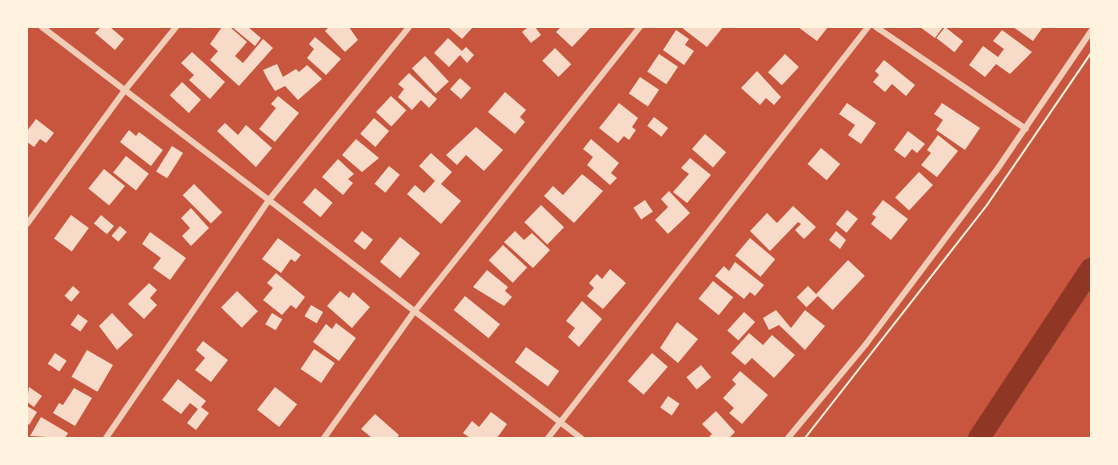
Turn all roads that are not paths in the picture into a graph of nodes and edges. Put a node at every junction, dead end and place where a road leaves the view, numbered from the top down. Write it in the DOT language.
graph roads {
  1 [pos="42,27"];
  2 [pos="176,27"];
  3 [pos="409,27"];
  4 [pos="640,27"];
  5 [pos="868,27"];
  6 [pos="876,27"];
  7 [pos="1091,32"];
  8 [pos="125,90"];
  9 [pos="1026,129"];
  10 [pos="269,200"];
  11 [pos="27,224"];
  12 [pos="414,312"];
  13 [pos="560,421"];
  14 [pos="106,438"];
  15 [pos="324,438"];
  16 [pos="548,438"];
  17 [pos="581,438"];
  18 [pos="788,438"];
  1 -- 8 [label="street"];
  2 -- 8 [label="street"];
  3 -- 10 [label="street"];
  4 -- 12 [label="street"];
  5 -- 13 [label="street"];
  6 -- 9 [label="street"];
  7 -- 9 [label="street"];
  8 -- 10 [label="street"];
  8 -- 11 [label="street"];
  9 -- 18 [label="street"];
  10 -- 12 [label="street"];
  10 -- 14 [label="street"];
  12 -- 13 [label="street"];
  12 -- 15 [label="street"];
  13 -- 16 [label="street"];
  13 -- 17 [label="street"];
}
